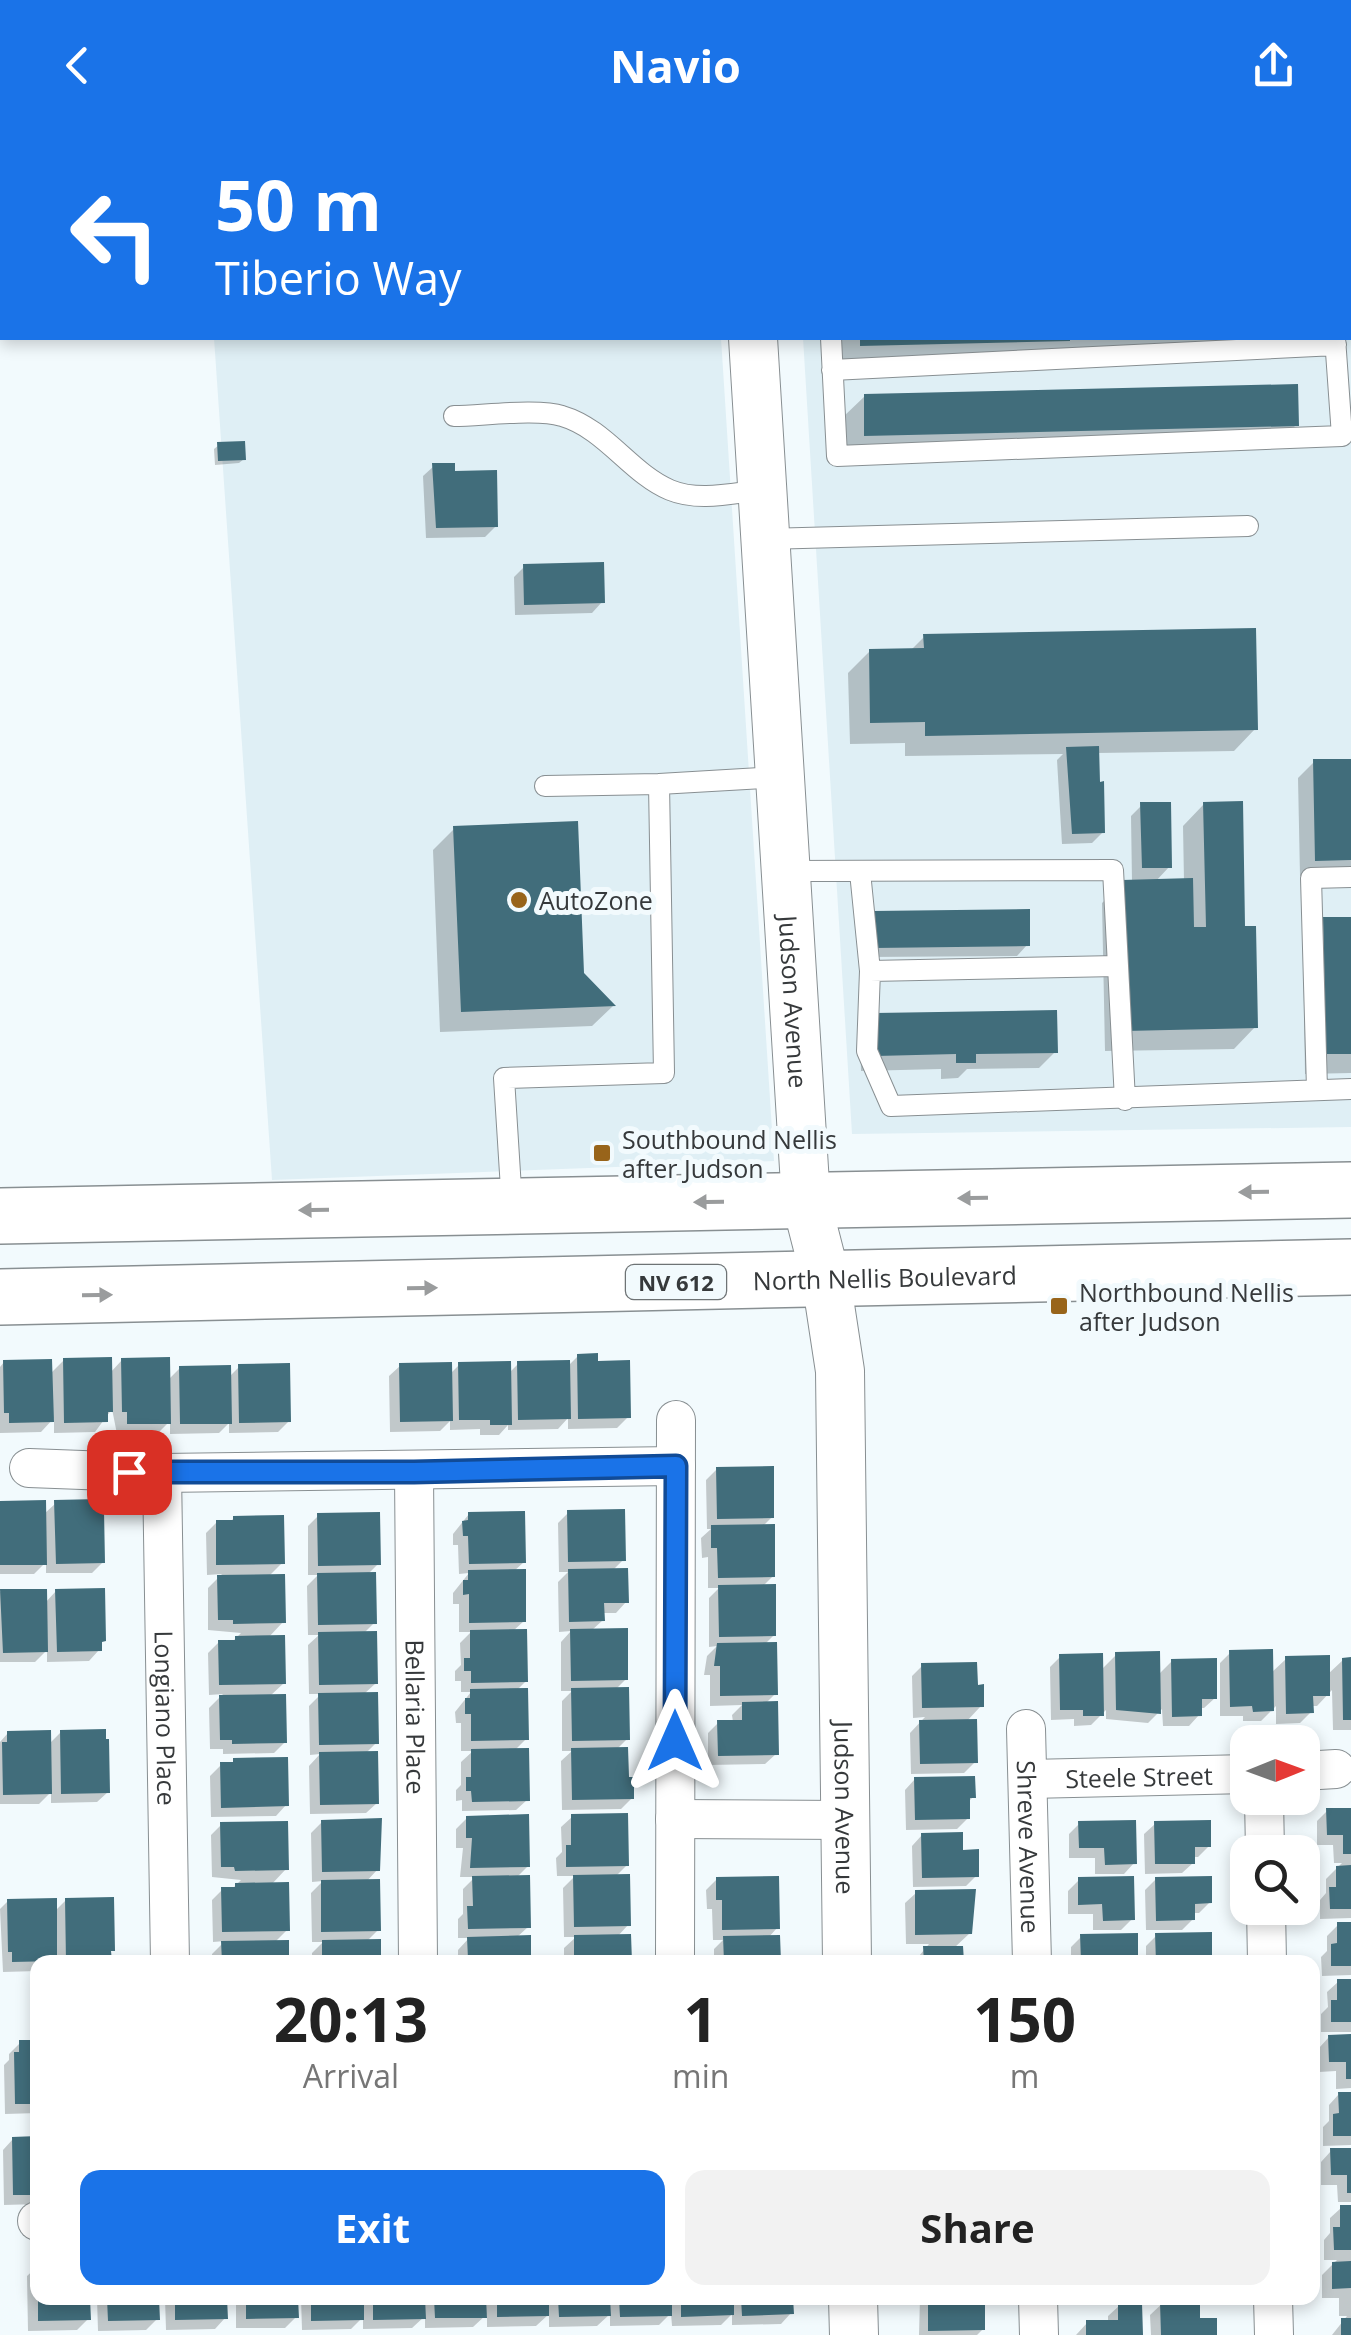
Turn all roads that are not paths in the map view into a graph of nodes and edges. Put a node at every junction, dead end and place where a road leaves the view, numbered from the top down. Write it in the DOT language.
graph roads {
  1 [pos="753,340"];
  2 [pos="830,340"];
  3 [pos="1336,341"];
  4 [pos="832,370"];
  5 [pos="454,416"];
  6 [pos="1346,417"];
  7 [pos="762,490"];
  8 [pos="1248,526"];
  9 [pos="765,540"];
  10 [pos="779,777"];
  11 [pos="660,784"];
  12 [pos="544,786"];
  13 [pos="785,871"];
  14 [pos="860,872"];
  15 [pos="1351,877"];
  16 [pos="1117,966"];
  17 [pos="870,971"];
  18 [pos="1351,1089"];
  19 [pos="1317,1090"];
  20 [pos="1124,1100"];
  21 [pos="1351,1190"];
  22 [pos="806,1201"];
  23 [pos="512,1206"];
  24 [pos="0,1216"];
  25 [pos="1351,1267"];
  26 [pos="826,1279"];
  27 [pos="0,1297"];
  28 [pos="676,1420"];
  29 [pos="676,1466"];
  30 [pos="29,1468"];
  31 [pos="414,1472"];
  32 [pos="162,1473"];
  33 [pos="1026,1729"];
  34 [pos="1230,1774"];
  35 [pos="1029,1779"];
  36 [pos="675,1819"];
  37 [pos="845,1820"];
  38 [pos="1266,1925"];
  39 [pos="170,1955"];
  40 [pos="418,1955"];
  41 [pos="675,1955"];
  42 [pos="847,1955"];
  43 [pos="1032,1955"];
  44 [pos="1267,1955"];
  45 [pos="853,2305"];
  46 [pos="1038,2305"];
  47 [pos="1274,2305"];
  48 [pos="854,2335"];
  49 [pos="1038,2335"];
  50 [pos="1274,2335"];
  1 -- 7 [label="street, Judson Avenue"];
  2 -- 4 [label="lane"];
  3 -- 4 [label="lane"];
  3 -- 6 [label="lane"];
  4 -- 6 [label="lane"];
  5 -- 7 [label="lane"];
  7 -- 9 [label="street, Judson Avenue"];
  8 -- 9 [label="lane"];
  9 -- 10 [label="street, Judson Avenue"];
  10 -- 11 [label="lane"];
  10 -- 13 [label="street, Judson Avenue"];
  11 -- 12 [label="lane"];
  11 -- 23 [label="lane"];
  13 -- 14 [label="lane"];
  13 -- 22 [label="street, Judson Avenue"];
  14 -- 16 [label="lane"];
  14 -- 17 [label="lane"];
  15 -- 19 [label="lane"];
  16 -- 17 [label="lane"];
  16 -- 20 [label="lane"];
  17 -- 20 [label="lane"];
  18 -- 19 [label="lane"];
  19 -- 20 [label="lane"];
  21 -- 22 [label="main road, one-way"];
  22 -- 23 [label="main road, one-way"];
  22 -- 26 [label="street, Judson Avenue"];
  23 -- 24 [label="main road, one-way"];
  25 -- 26 [label="main road, North Nellis Boulevard / NV 612"];
  27 -- 26 [label="main road, North Nellis Boulevard / NV 612, one-way"];
  26 -- 37 [label="street, Judson Avenue"];
  28 -- 29 [label="street"];
  29 -- 31 [label="street"];
  29 -- 36 [label="street"];
  30 -- 32 [label="street"];
  31 -- 32 [label="street"];
  31 -- 40 [label="street, Bellaria Place"];
  32 -- 39 [label="street, Longiano Place"];
  33 -- 35 [label="street, Shreve Avenue"];
  34 -- 35 [label="street, Steele Street"];
  35 -- 43 [label="street, Shreve Avenue"];
  36 -- 37 [label="street"];
  36 -- 41 [label="street"];
  37 -- 42 [label="street, Judson Avenue"];
  38 -- 44 [label="street"];
  45 -- 48 [label="street"];
  46 -- 49 [label="street"];
  47 -- 50 [label="street"];
}
